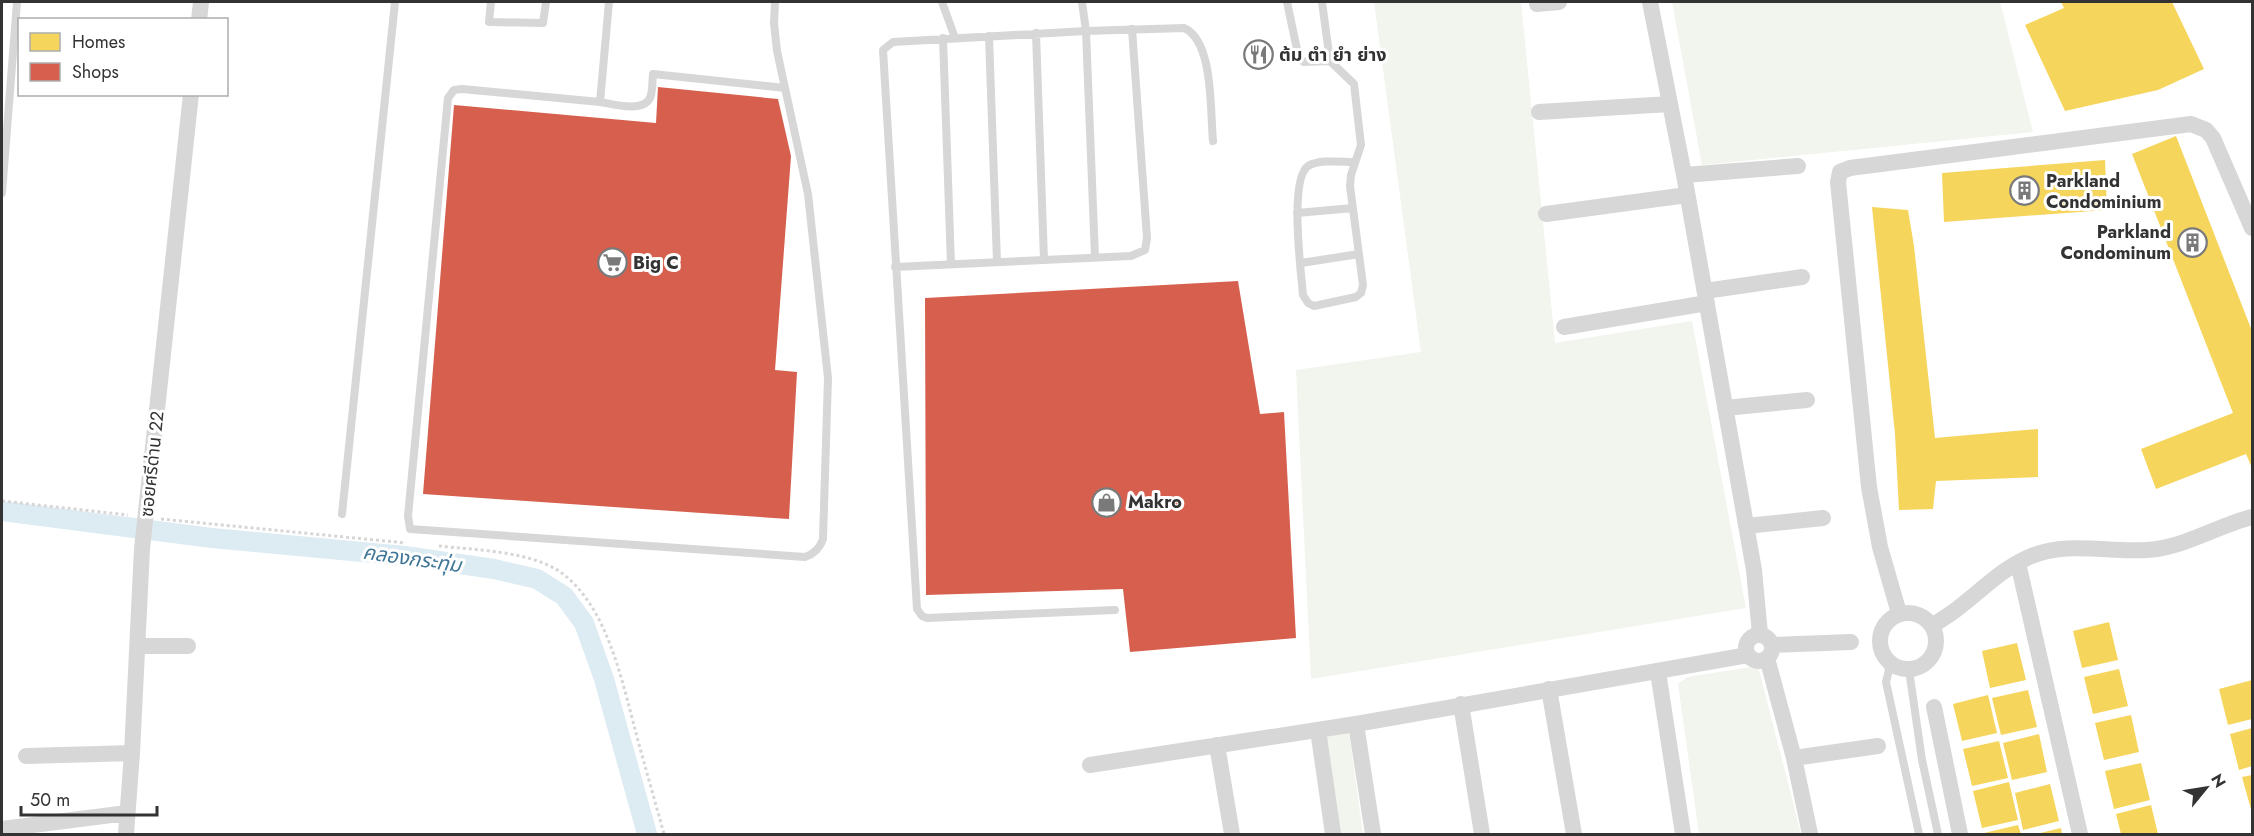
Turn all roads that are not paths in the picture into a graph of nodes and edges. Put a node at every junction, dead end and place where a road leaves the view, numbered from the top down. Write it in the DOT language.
graph roads {
  1 [pos="17,2"];
  2 [pos="201,2"];
  3 [pos="396,2"];
  4 [pos="491,2"];
  5 [pos="546,2"];
  6 [pos="609,2"];
  7 [pos="775,2"];
  8 [pos="942,2"];
  9 [pos="1082,2"];
  10 [pos="1287,2"];
  11 [pos="1322,2"];
  12 [pos="1559,2"];
  13 [pos="1650,2"];
  14 [pos="1536,4"];
  15 [pos="200,18"];
  16 [pos="1132,29"];
  17 [pos="1086,31"];
  18 [pos="1036,33"];
  19 [pos="989,36"];
  20 [pos="943,38"];
  21 [pos="955,38"];
  22 [pos="1330,61"];
  23 [pos="785,88"];
  24 [pos="191,96"];
  25 [pos="600,102"];
  26 [pos="1670,104"];
  27 [pos="1539,112"];
  28 [pos="1213,141"];
  29 [pos="1355,162"];
  30 [pos="1798,166"];
  31 [pos="1684,175"];
  32 [pos="2,193"];
  33 [pos="1687,195"];
  34 [pos="1353,208"];
  35 [pos="1297,213"];
  36 [pos="1546,214"];
  37 [pos="2253,228"];
  38 [pos="1359,254"];
  39 [pos="1095,257"];
  40 [pos="1044,260"];
  41 [pos="998,262"];
  42 [pos="1301,263"];
  43 [pos="951,264"];
  44 [pos="895,267"];
  45 [pos="1802,277"];
  46 [pos="1706,297"];
  47 [pos="1564,327"];
  48 [pos="1807,399"];
  49 [pos="1725,408"];
  50 [pos="342,514"];
  51 [pos="2253,517"];
  52 [pos="1823,518"];
  53 [pos="1746,526"];
  54 [pos="2018,563"];
  55 [pos="1115,610"];
  56 [pos="1899,614"];
  57 [pos="1932,626"];
  58 [pos="1851,642"];
  59 [pos="138,646"];
  60 [pos="188,646"];
  61 [pos="1766,646"];
  62 [pos="1748,655"];
  63 [pos="1885,658"];
  64 [pos="1909,670"];
  65 [pos="1658,672"];
  66 [pos="1549,689"];
  67 [pos="1461,704"];
  68 [pos="1934,707"];
  69 [pos="1356,724"];
  70 [pos="1318,730"];
  71 [pos="1217,745"];
  72 [pos="1878,746"];
  73 [pos="132,753"];
  74 [pos="26,756"];
  75 [pos="1794,758"];
  76 [pos="1090,765"];
  77 [pos="127,813"];
  78 [pos="2,829"];
  79 [pos="126,834"];
  80 [pos="1232,834"];
  81 [pos="1333,834"];
  82 [pos="1373,834"];
  83 [pos="1482,834"];
  84 [pos="1574,834"];
  85 [pos="1683,834"];
  86 [pos="1810,834"];
  87 [pos="1919,834"];
  88 [pos="1938,834"];
  89 [pos="1960,834"];
  90 [pos="2080,834"];
  1 -- 32 [label="lane"];
  2 -- 15 [label="street"];
  3 -- 50 [label="lane"];
  4 -- 5 [label="lane"];
  6 -- 25 [label="lane"];
  7 -- 23 [label="lane"];
  8 -- 21 [label="lane"];
  9 -- 17 [label="lane"];
  10 -- 22 [label="lane"];
  11 -- 22 [label="lane"];
  12 -- 14 [label="street"];
  13 -- 26 [label="street"];
  16 -- 17 [label="lane"];
  16 -- 28 [label="lane"];
  16 -- 39 [label="lane"];
  17 -- 18 [label="lane"];
  17 -- 39 [label="lane"];
  18 -- 19 [label="lane"];
  18 -- 40 [label="lane"];
  19 -- 21 [label="lane"];
  19 -- 41 [label="lane"];
  20 -- 21 [label="lane"];
  20 -- 43 [label="lane"];
  20 -- 44 [label="lane"];
  22 -- 29 [label="lane"];
  23 -- 25 [label="lane"];
  23 -- 25 [label="lane"];
  24 -- 59 [label="street, ซอยศรีด่าน 22"];
  26 -- 27 [label="street"];
  26 -- 31 [label="street"];
  29 -- 34 [label="lane"];
  29 -- 35 [label="lane"];
  30 -- 31 [label="street"];
  31 -- 33 [label="street"];
  33 -- 36 [label="street"];
  33 -- 46 [label="street"];
  34 -- 35 [label="lane"];
  34 -- 38 [label="lane"];
  35 -- 42 [label="lane"];
  37 -- 56 [label="street"];
  38 -- 42 [label="lane"];
  38 -- 42 [label="lane"];
  39 -- 40 [label="lane"];
  40 -- 41 [label="lane"];
  41 -- 43 [label="lane"];
  43 -- 44 [label="lane"];
  44 -- 55 [label="lane"];
  45 -- 46 [label="street"];
  46 -- 47 [label="street"];
  46 -- 49 [label="street"];
  48 -- 49 [label="street"];
  49 -- 53 [label="street"];
  51 -- 54 [label="street"];
  52 -- 53 [label="street"];
  53 -- 61 [label="street"];
  54 -- 57 [label="street"];
  54 -- 90 [label="street"];
  56 -- 57 [label="street"];
  56 -- 63 [label="street"];
  57 -- 64 [label="street"];
  58 -- 61 [label="street"];
  59 -- 60 [label="street"];
  59 -- 73 [label="street, ซอยศรีด่าน 22"];
  61 -- 62 [label="street"];
  61 -- 62 [label="street"];
  61 -- 75 [label="street"];
  62 -- 65 [label="street"];
  63 -- 64 [label="street"];
  63 -- 87 [label="lane"];
  64 -- 88 [label="lane"];
  65 -- 66 [label="street"];
  65 -- 85 [label="street"];
  66 -- 67 [label="street"];
  66 -- 84 [label="street"];
  67 -- 69 [label="street"];
  67 -- 83 [label="street"];
  68 -- 89 [label="street"];
  69 -- 70 [label="street"];
  69 -- 82 [label="street"];
  70 -- 71 [label="street"];
  70 -- 81 [label="street"];
  71 -- 76 [label="street"];
  71 -- 80 [label="street"];
  72 -- 75 [label="street"];
  73 -- 74 [label="street"];
  73 -- 77 [label="street, ซอยศรีด่าน 22"];
  75 -- 86 [label="street"];
  77 -- 78 [label="street"];
  77 -- 79 [label="street, ซอยศรีด่าน 22"];
}
